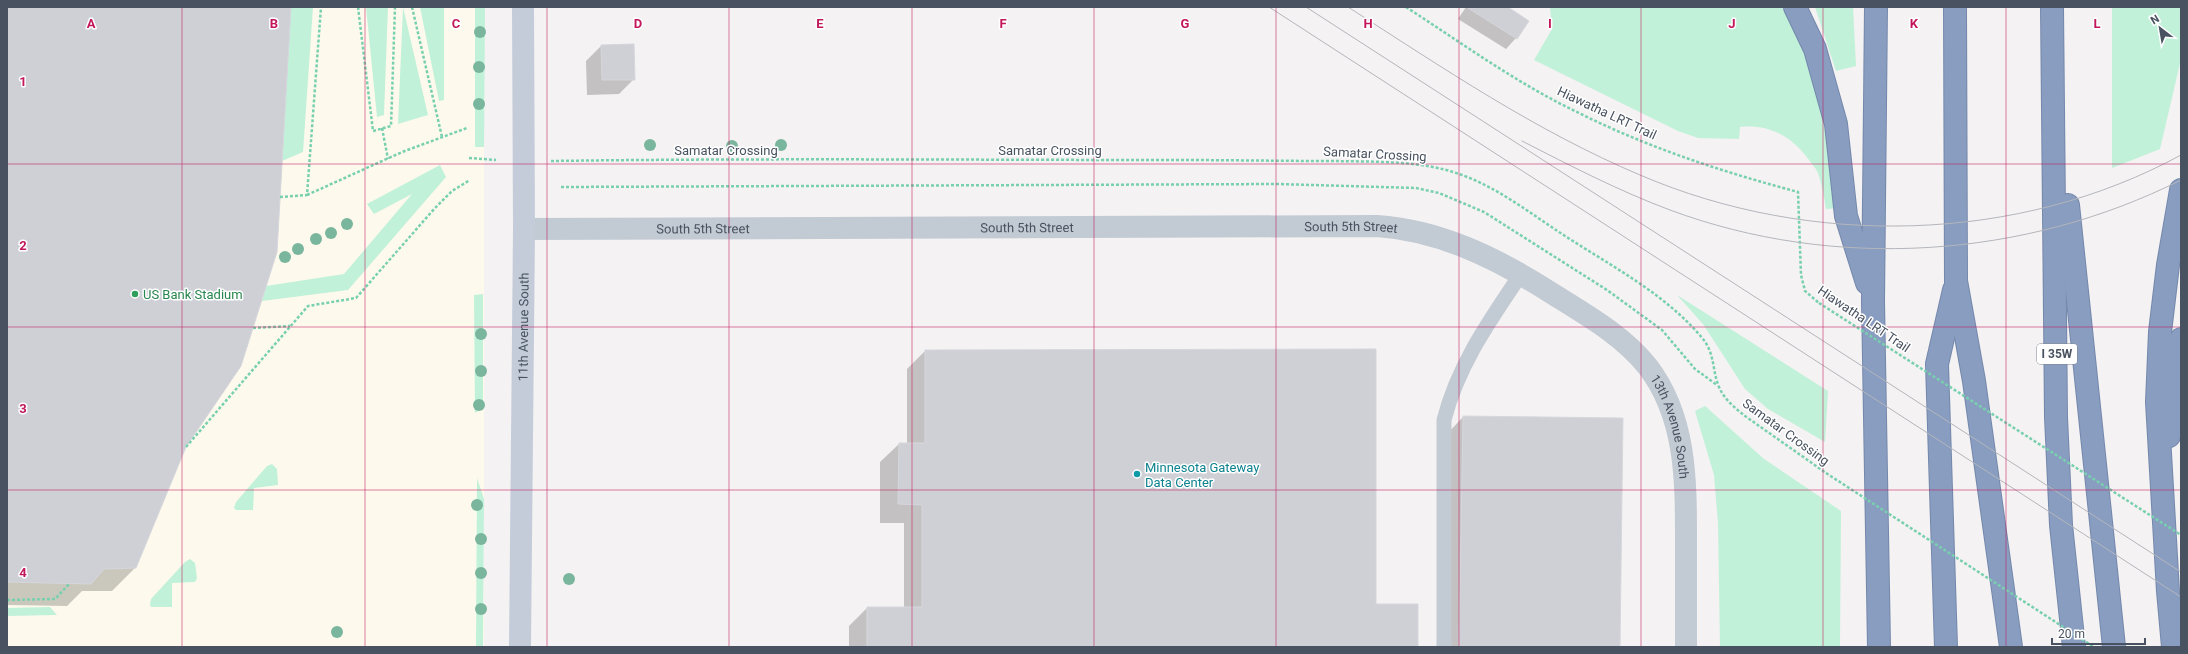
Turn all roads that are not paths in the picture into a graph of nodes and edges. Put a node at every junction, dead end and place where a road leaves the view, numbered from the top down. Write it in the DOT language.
graph roads {
  1 [pos="523,7"];
  2 [pos="1795,7"];
  3 [pos="1876,7"];
  4 [pos="1955,7"];
  5 [pos="2052,7"];
  6 [pos="2053,59"];
  7 [pos="2181,190"];
  8 [pos="524,229"];
  9 [pos="1521,274"];
  10 [pos="1956,281"];
  11 [pos="1873,301"];
  12 [pos="2181,339"];
  13 [pos="2161,495"];
  14 [pos="520,647"];
  15 [pos="1444,647"];
  16 [pos="1686,647"];
  17 [pos="1879,647"];
  18 [pos="1946,647"];
  19 [pos="2010,647"];
  20 [pos="2074,647"];
  21 [pos="2114,647"];
  22 [pos="2173,647"];
  1 -- 8 [label="street, 11th Avenue South"];
  2 -- 11 [label="highway"];
  3 -- 11 [label="highway"];
  4 -- 10 [label="highway"];
  5 -- 6 [label="highway, I 35W"];
  6 -- 20 [label="highway, I 35W"];
  6 -- 21 [label="highway"];
  7 -- 13 [label="highway"];
  8 -- 9 [label="street, South 5th Street"];
  8 -- 14 [label="street, 11th Avenue South"];
  9 -- 15 [label="lane"];
  9 -- 16 [label="street, 13th Avenue South"];
  10 -- 18 [label="highway"];
  10 -- 19 [label="highway"];
  11 -- 17 [label="highway"];
  12 -- 13 [label="highway"];
  13 -- 22 [label="highway"];
}
